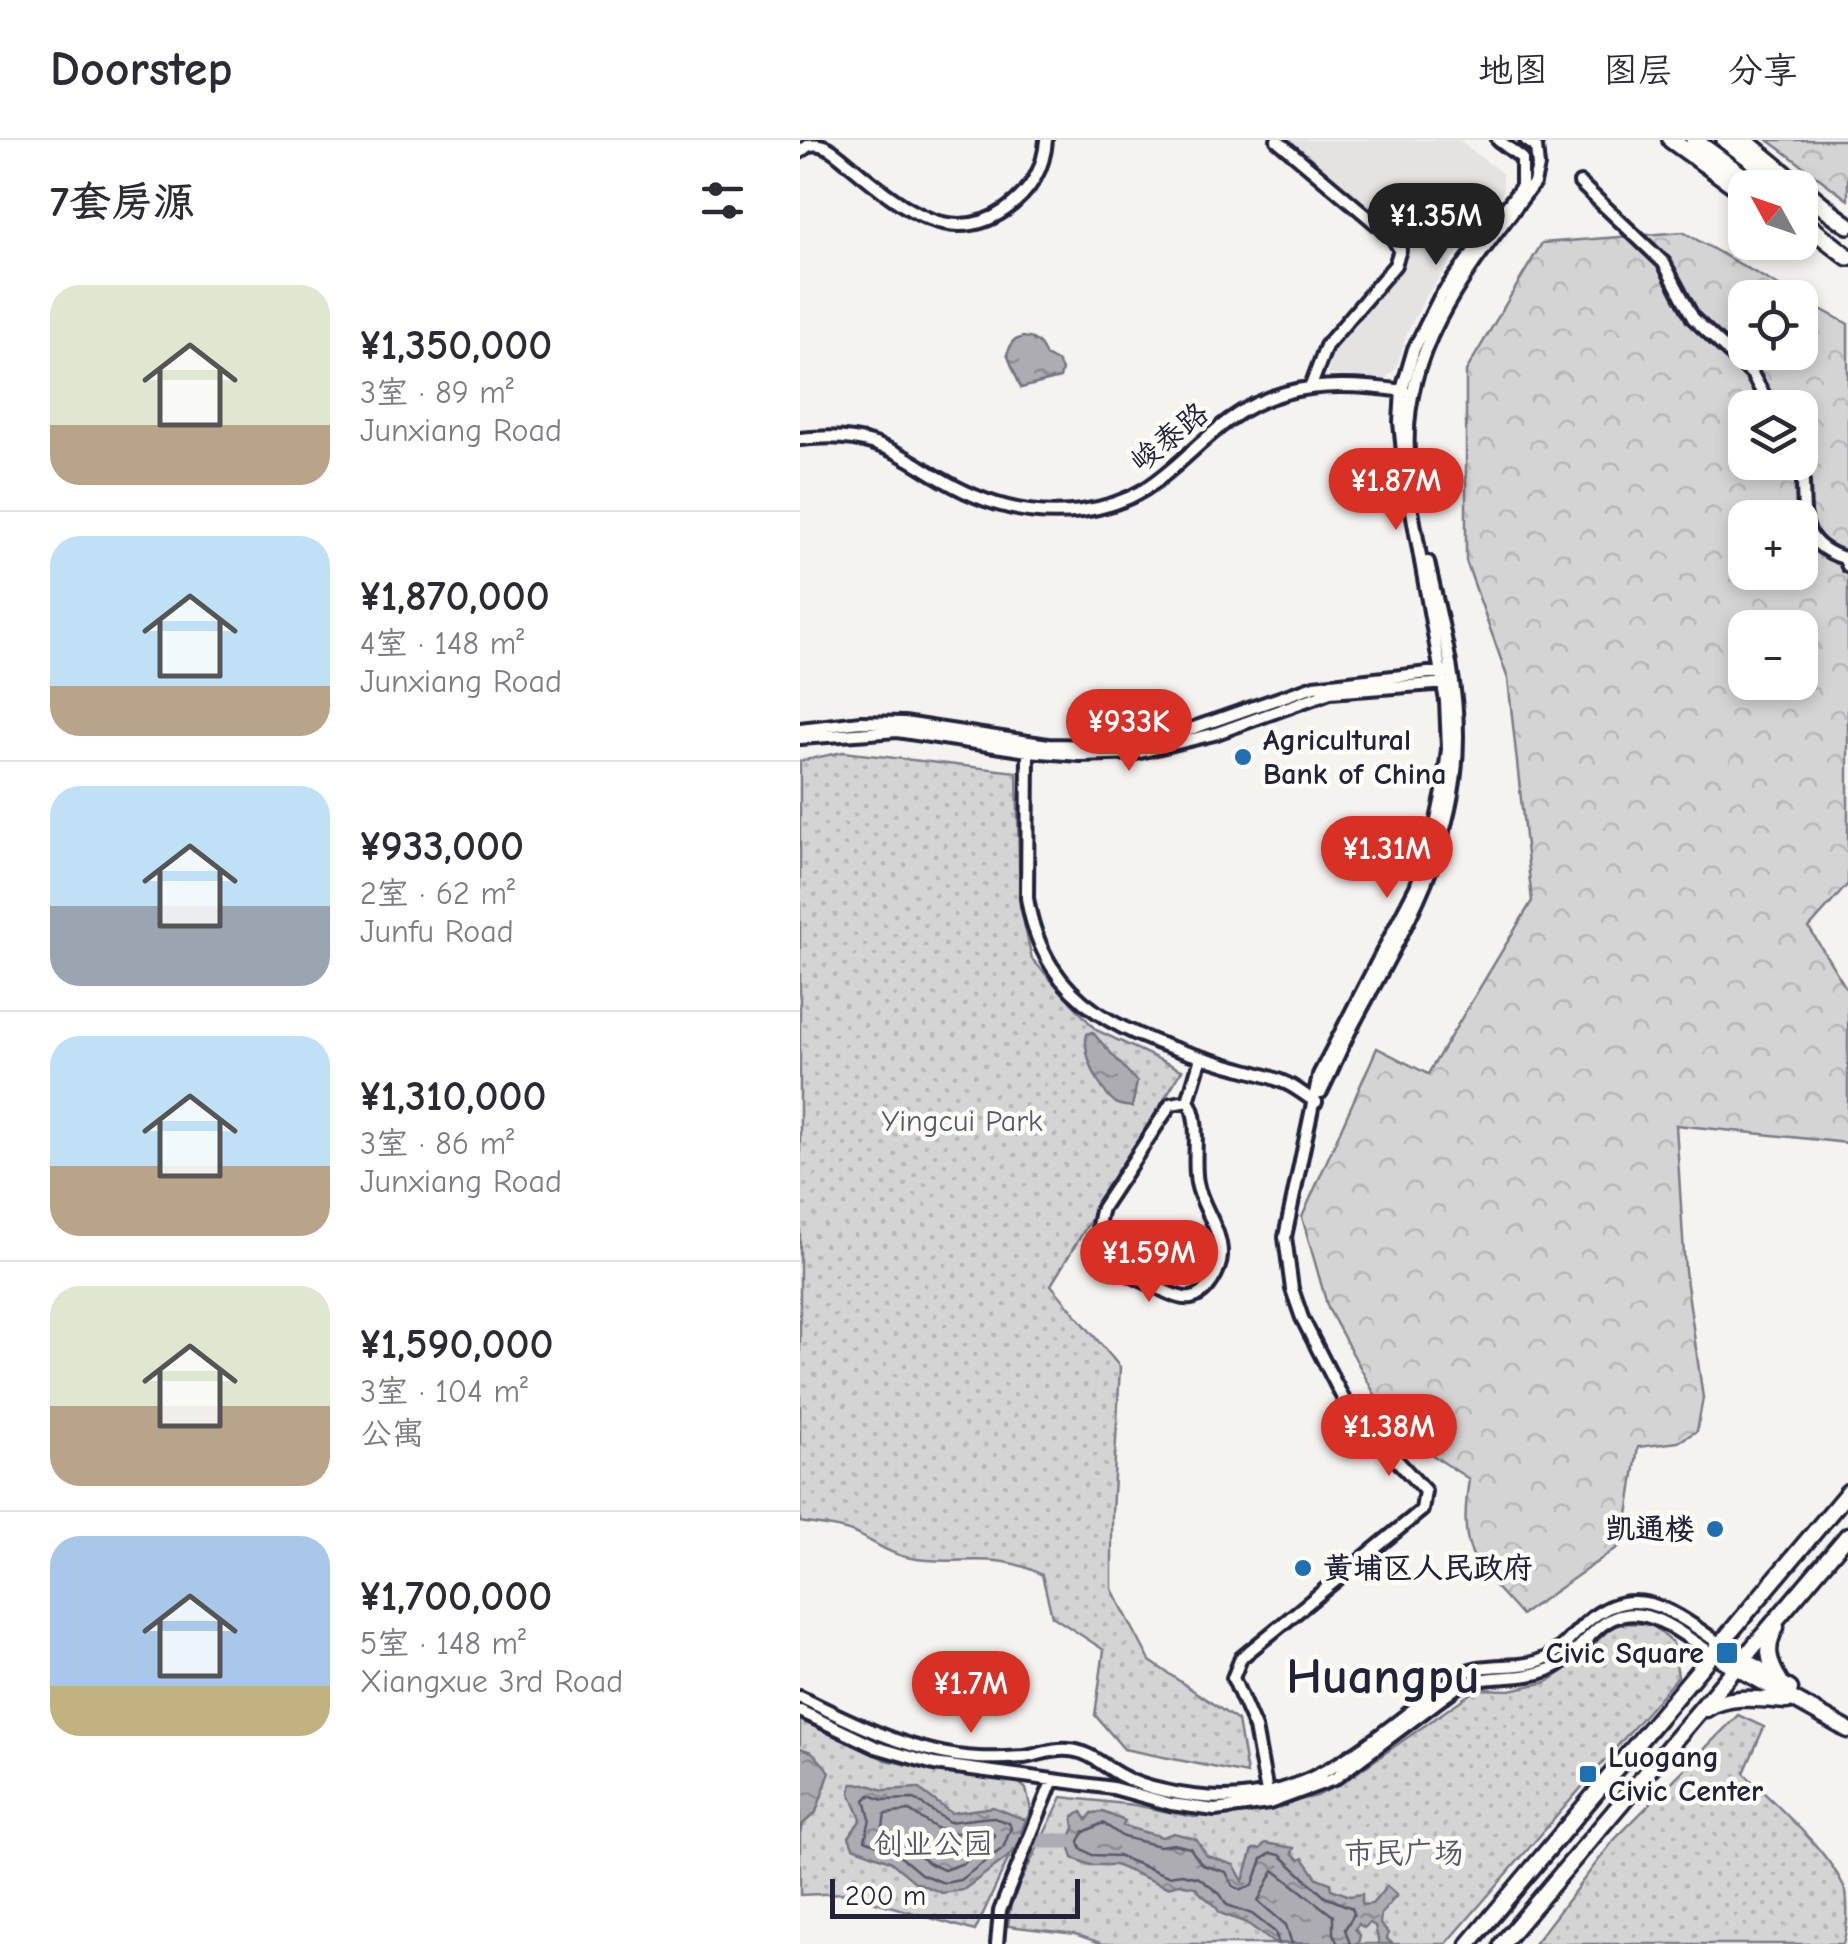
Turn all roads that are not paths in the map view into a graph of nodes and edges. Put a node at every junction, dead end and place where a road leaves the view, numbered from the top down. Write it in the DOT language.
graph roads {
  1 [pos="1046,140"];
  2 [pos="1277,140"];
  3 [pos="1498,140"];
  4 [pos="1671,140"];
  5 [pos="1694,140"];
  6 [pos="1724,140"];
  7 [pos="1744,140"];
  8 [pos="1531,144"];
  9 [pos="800,152"];
  10 [pos="1734,170"];
  11 [pos="1767,170"];
  12 [pos="1728,181"];
  13 [pos="1580,184"];
  14 [pos="1818,203"];
  15 [pos="1830,211"];
  16 [pos="1848,225"];
  17 [pos="1818,235"];
  18 [pos="1818,240"];
  19 [pos="1848,259"];
  20 [pos="1311,386"];
  21 [pos="1761,390"];
  22 [pos="1407,391"];
  23 [pos="800,439"];
  24 [pos="1801,480"];
  25 [pos="1848,566"];
  26 [pos="1447,677"];
  27 [pos="800,729"];
  28 [pos="800,738"];
  29 [pos="1028,751"];
  30 [pos="1202,1058"];
  31 [pos="1188,1101"];
  32 [pos="1316,1102"];
  33 [pos="1848,1492"];
  34 [pos="1848,1535"];
  35 [pos="1788,1609"];
  36 [pos="1715,1648"];
  37 [pos="1739,1664"];
  38 [pos="1783,1685"];
  39 [pos="800,1696"];
  40 [pos="1793,1701"];
  41 [pos="800,1710"];
  42 [pos="1848,1720"];
  43 [pos="1690,1724"];
  44 [pos="1848,1730"];
  45 [pos="1052,1782"];
  46 [pos="1268,1798"];
  47 [pos="998,1944"];
  48 [pos="1469,1944"];
  49 [pos="1502,1944"];
  1 -- 9 [label="street"];
  2 -- 20 [label="street"];
  3 -- 22 [label="street"];
  4 -- 12 [label="highway"];
  5 -- 10 [label="highway"];
  6 -- 11 [label="highway"];
  7 -- 15 [label="highway"];
  8 -- 22 [label="street"];
  13 -- 21 [label="street"];
  14 -- 15 [label="highway"];
  15 -- 16 [label="highway"];
  17 -- 19 [label="highway"];
  18 -- 19 [label="highway"];
  20 -- 22 [label="street, 峻泰路"];
  20 -- 23 [label="street, 峻泰路"];
  22 -- 26 [label="street"];
  24 -- 25 [label="street"];
  26 -- 27 [label="street"];
  26 -- 29 [label="street"];
  26 -- 32 [label="street"];
  28 -- 29 [label="street"];
  29 -- 30 [label="street"];
  30 -- 31 [label="street"];
  30 -- 32 [label="street"];
  31 -- 31 [label="street"];
  32 -- 46 [label="street"];
  33 -- 36 [label="main road"];
  34 -- 35 [label="main road"];
  35 -- 37 [label="main road"];
  35 -- 38 [label="main road"];
  36 -- 37 [label="main road"];
  36 -- 46 [label="street"];
  36 -- 48 [label="main road"];
  37 -- 38 [label="main road"];
  37 -- 40 [label="main road"];
  37 -- 43 [label="main road"];
  38 -- 42 [label="main road"];
  39 -- 46 [label="street"];
  40 -- 43 [label="main road"];
  40 -- 44 [label="main road"];
  41 -- 45 [label="street"];
  43 -- 49 [label="main road"];
  45 -- 46 [label="street"];
  45 -- 47 [label="street"];
}
